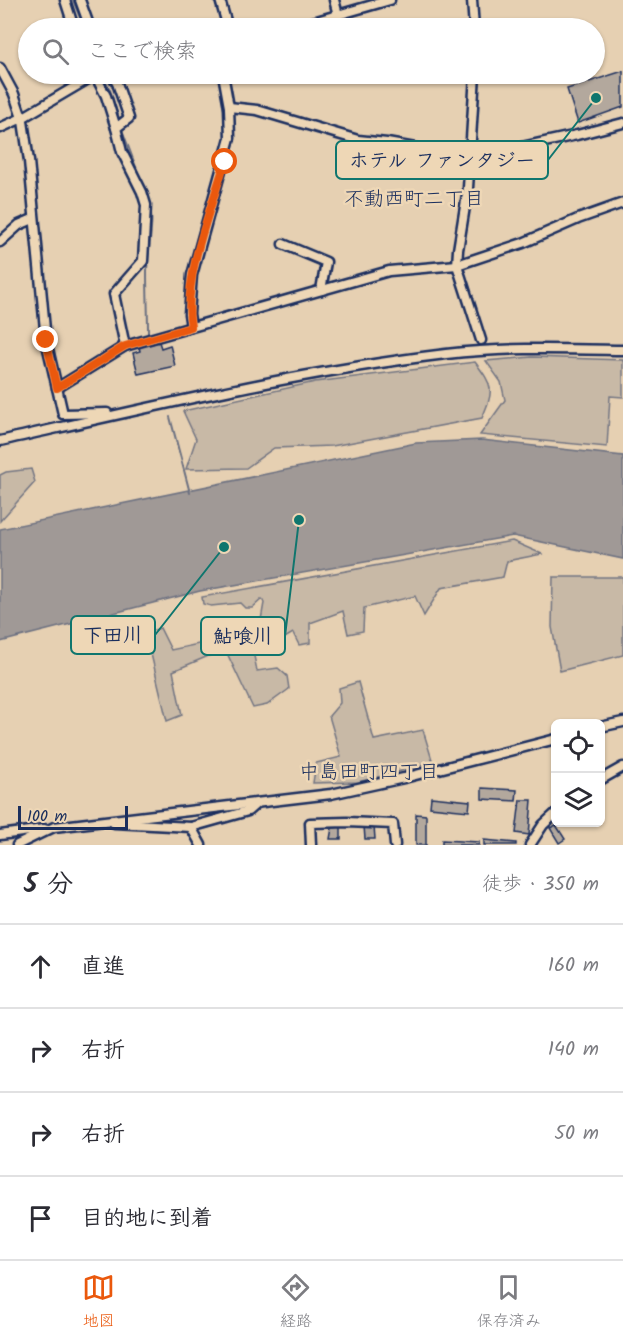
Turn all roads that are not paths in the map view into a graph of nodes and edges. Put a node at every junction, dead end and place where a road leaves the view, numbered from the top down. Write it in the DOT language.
graph roads {
  1 [pos="65,0"];
  2 [pos="80,0"];
  3 [pos="220,0"];
  4 [pos="334,0"];
  5 [pos="390,0"];
  6 [pos="472,0"];
  7 [pos="338,15"];
  8 [pos="71,18"];
  9 [pos="86,18"];
  10 [pos="225,18"];
  11 [pos="327,18"];
  12 [pos="473,18"];
  13 [pos="0,68"];
  14 [pos="86,84"];
  15 [pos="105,84"];
  16 [pos="117,84"];
  17 [pos="225,84"];
  18 [pos="475,84"];
  19 [pos="229,107"];
  20 [pos="22,118"];
  21 [pos="623,123"];
  22 [pos="117,128"];
  23 [pos="0,129"];
  24 [pos="471,158"];
  25 [pos="623,203"];
  26 [pos="33,219"];
  27 [pos="0,243"];
  28 [pos="283,244"];
  29 [pos="458,265"];
  30 [pos="321,290"];
  31 [pos="191,327"];
  32 [pos="481,340"];
  33 [pos="125,346"];
  34 [pos="623,350"];
  35 [pos="57,388"];
  36 [pos="128,412"];
  37 [pos="0,441"];
  38 [pos="623,722"];
  39 [pos="605,726"];
  40 [pos="551,740"];
  41 [pos="623,767"];
  42 [pos="605,777"];
  43 [pos="258,802"];
  44 [pos="551,817"];
  45 [pos="106,821"];
  46 [pos="54,827"];
  47 [pos="191,827"];
  48 [pos="0,835"];
  49 [pos="17,845"];
  50 [pos="201,845"];
  51 [pos="311,845"];
  52 [pos="395,845"];
  53 [pos="530,845"];
  1 -- 8 [label="street"];
  2 -- 9 [label="street"];
  3 -- 10 [label="street"];
  4 -- 7 [label="street"];
  5 -- 7 [label="street"];
  6 -- 12 [label="street"];
  7 -- 11 [label="street"];
  13 -- 20 [label="street"];
  14 -- 20 [label="street"];
  15 -- 22 [label="street"];
  16 -- 22 [label="street"];
  17 -- 19 [label="street"];
  18 -- 24 [label="street"];
  19 -- 24 [label="street"];
  19 -- 31 [label="street"];
  20 -- 23 [label="street"];
  20 -- 26 [label="street"];
  21 -- 24 [label="street"];
  22 -- 33 [label="street"];
  24 -- 29 [label="street"];
  25 -- 29 [label="street"];
  26 -- 27 [label="street"];
  26 -- 35 [label="street"];
  28 -- 30 [label="street"];
  29 -- 30 [label="street"];
  29 -- 32 [label="street"];
  30 -- 31 [label="street"];
  31 -- 33 [label="street"];
  33 -- 35 [label="street"];
  34 -- 36 [label="street"];
  35 -- 36 [label="street"];
  36 -- 37 [label="street"];
  38 -- 39 [label="street"];
  40 -- 43 [label="street"];
  41 -- 42 [label="street"];
  43 -- 45 [label="street"];
  43 -- 47 [label="street"];
  44 -- 53 [label="street"];
  45 -- 46 [label="street"];
  45 -- 47 [label="street"];
  46 -- 48 [label="street"];
  46 -- 49 [label="street"];
  47 -- 50 [label="street"];
  51 -- 52 [label="street"];
}
